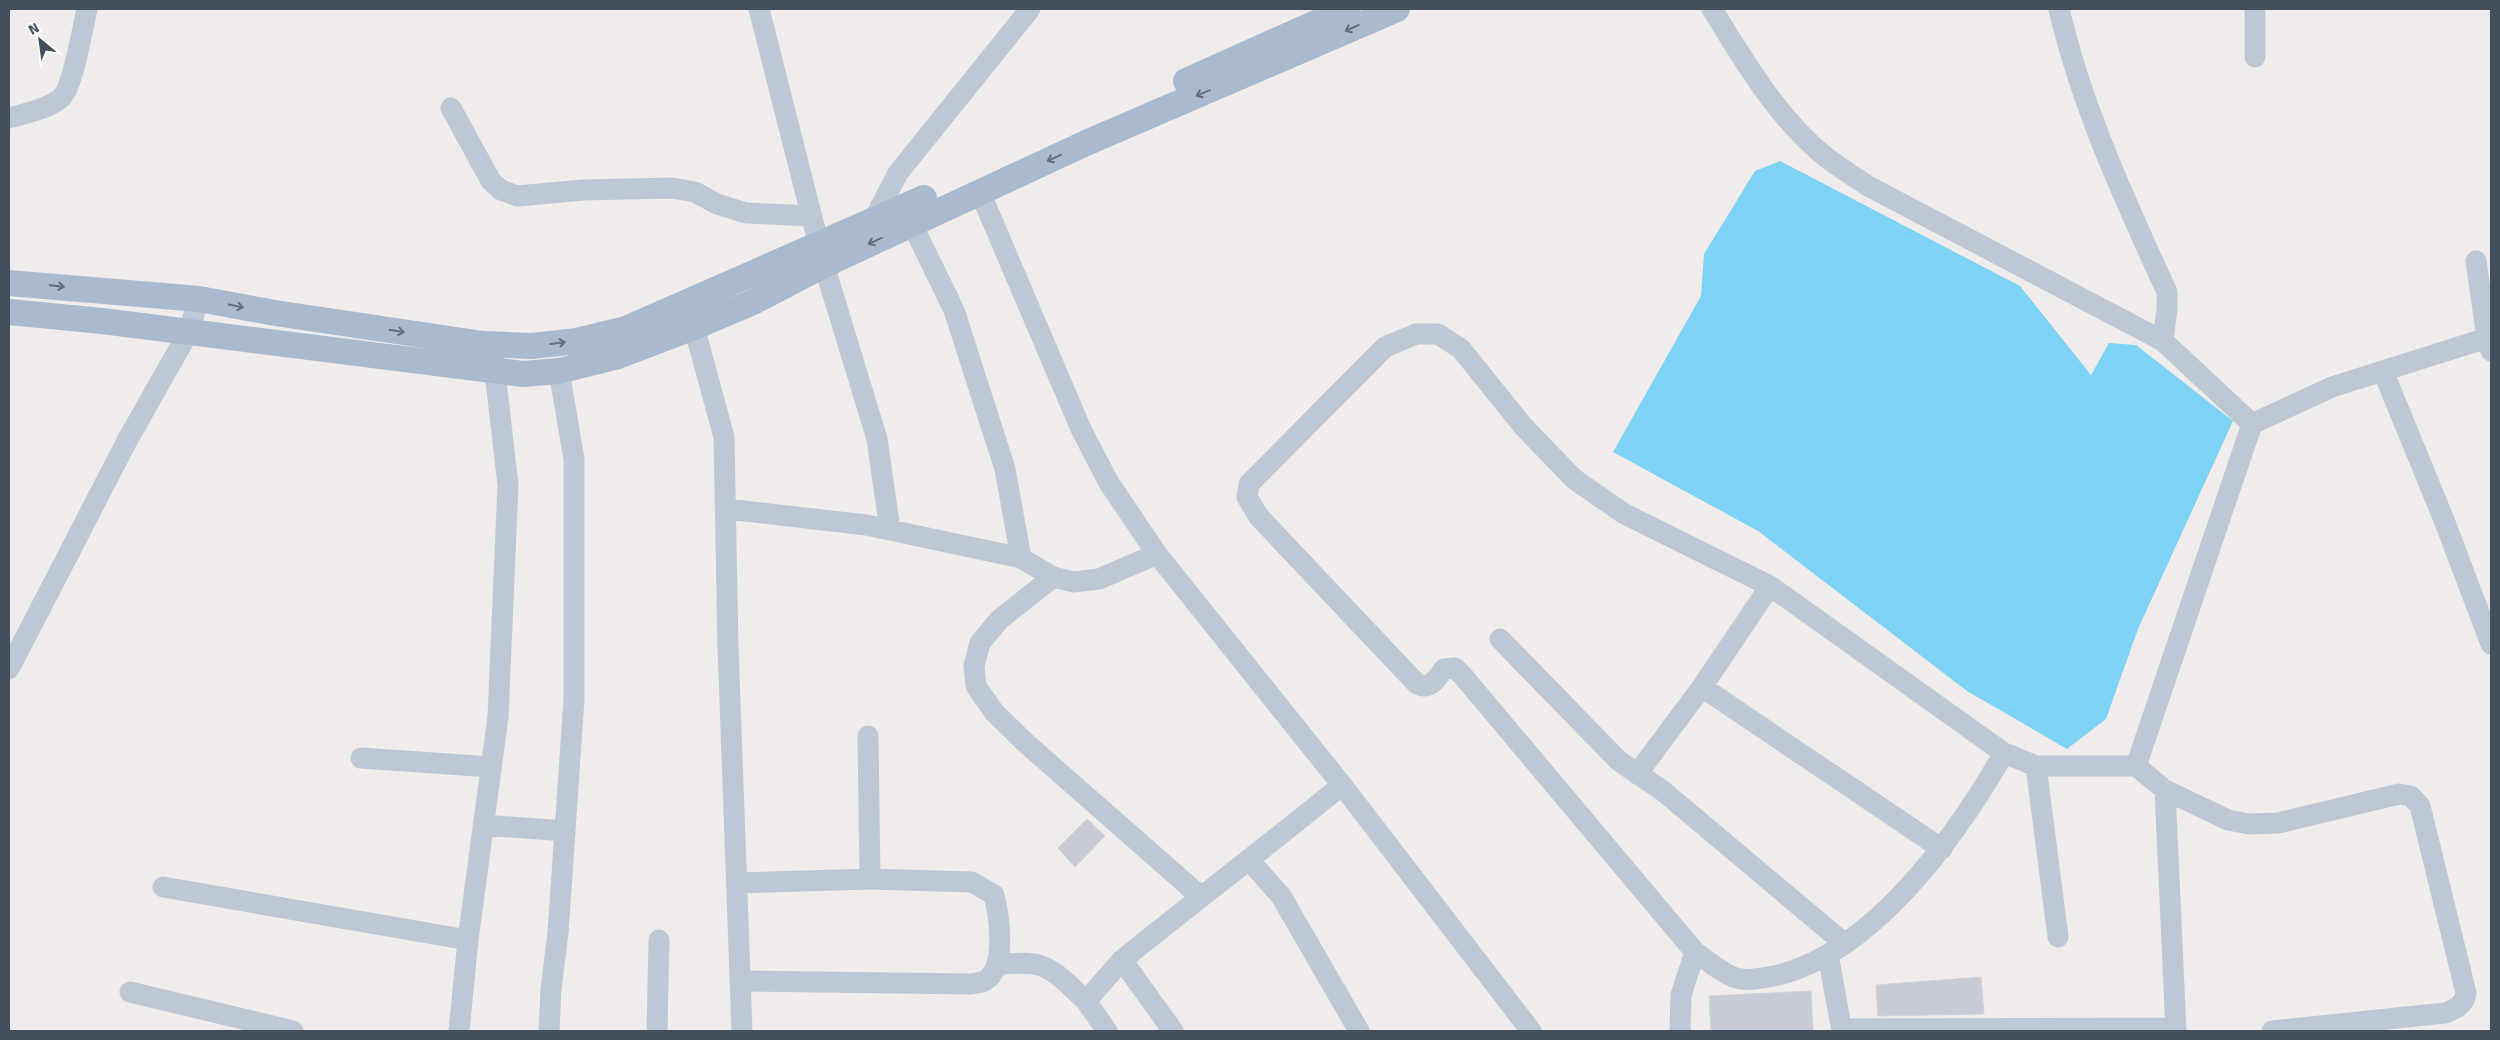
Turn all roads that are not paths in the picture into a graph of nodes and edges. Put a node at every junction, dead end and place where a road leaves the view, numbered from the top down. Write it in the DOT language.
graph roads {
  1 [pos="87,9"];
  2 [pos="759,9"];
  3 [pos="1030,9"];
  4 [pos="1347,9"];
  5 [pos="1397,9"];
  6 [pos="1712,9"];
  7 [pos="2059,9"];
  8 [pos="2255,9"];
  9 [pos="2255,57"];
  10 [pos="451,108"];
  11 [pos="9,118"];
  12 [pos="980,192"];
  13 [pos="812,216"];
  14 [pos="873,221"];
  15 [pos="912,224"];
  16 [pos="822,255"];
  17 [pos="2476,261"];
  18 [pos="9,283"];
  19 [pos="200,299"];
  20 [pos="9,312"];
  21 [pos="694,327"];
  22 [pos="188,333"];
  23 [pos="2163,341"];
  24 [pos="492,345"];
  25 [pos="2489,345"];
  26 [pos="495,370"];
  27 [pos="559,371"];
  28 [pos="2383,371"];
  29 [pos="2252,424"];
  30 [pos="727,509"];
  31 [pos="890,530"];
  32 [pos="1157,554"];
  33 [pos="1021,558"];
  34 [pos="1052,577"];
  35 [pos="1770,586"];
  36 [pos="1500,639"];
  37 [pos="2491,644"];
  38 [pos="9,669"];
  39 [pos="1702,687"];
  40 [pos="868,736"];
  41 [pos="2004,754"];
  42 [pos="361,758"];
  43 [pos="2036,766"];
  44 [pos="2136,766"];
  45 [pos="492,767"];
  46 [pos="1637,774"];
  47 [pos="1342,785"];
  48 [pos="2165,790"];
  49 [pos="484,825"];
  50 [pos="565,831"];
  51 [pos="1942,849"];
  52 [pos="1250,861"];
  53 [pos="870,879"];
  54 [pos="737,882"];
  55 [pos="163,887"];
  56 [pos="1200,896"];
  57 [pos="2058,937"];
  58 [pos="468,940"];
  59 [pos="659,940"];
  60 [pos="1837,950"];
  61 [pos="1695,952"];
  62 [pos="1122,960"];
  63 [pos="998,964"];
  64 [pos="740,981"];
  65 [pos="130,992"];
  66 [pos="1086,1001"];
  67 [pos="2176,1029"];
  68 [pos="1842,1030"];
  69 [pos="293,1031"];
  70 [pos="459,1031"];
  71 [pos="549,1031"];
  72 [pos="657,1031"];
  73 [pos="742,1031"];
  74 [pos="1107,1031"];
  75 [pos="1173,1031"];
  76 [pos="1359,1031"];
  77 [pos="1531,1031"];
  78 [pos="1680,1031"];
  79 [pos="2272,1031"];
  1 -- 11 [label="street"];
  2 -- 13 [label="street"];
  3 -- 14 [label="street"];
  4 -- 14 [label="main road"];
  5 -- 12 [label="main road, one-way"];
  6 -- 23 [label="street"];
  7 -- 23 [label="street"];
  8 -- 9 [label="street"];
  10 -- 13 [label="street"];
  12 -- 15 [label="main road"];
  12 -- 32 [label="street"];
  13 -- 16 [label="street"];
  14 -- 16 [label="main road"];
  15 -- 16 [label="main road, one-way"];
  15 -- 33 [label="street"];
  16 -- 21 [label="main road"];
  24 -- 16 [label="main road, one-way"];
  16 -- 31 [label="street"];
  17 -- 25 [label="street"];
  18 -- 19 [label="main road, one-way"];
  19 -- 22 [label="street"];
  19 -- 24 [label="main road, one-way"];
  20 -- 22 [label="main road"];
  21 -- 27 [label="main road"];
  21 -- 30 [label="street"];
  22 -- 26 [label="main road"];
  22 -- 38 [label="street"];
  23 -- 29 [label="street"];
  24 -- 26 [label="street"];
  25 -- 28 [label="street"];
  26 -- 27 [label="main road"];
  26 -- 45 [label="street"];
  27 -- 50 [label="street"];
  28 -- 29 [label="street"];
  28 -- 37 [label="street"];
  29 -- 44 [label="street"];
  30 -- 31 [label="street"];
  30 -- 54 [label="street"];
  31 -- 33 [label="street"];
  32 -- 34 [label="street"];
  32 -- 47 [label="street"];
  33 -- 34 [label="street"];
  34 -- 56 [label="street"];
  35 -- 39 [label="street"];
  35 -- 41 [label="street"];
  35 -- 61 [label="street"];
  36 -- 46 [label="street"];
  39 -- 46 [label="street"];
  39 -- 51 [label="street"];
  40 -- 53 [label="street"];
  41 -- 43 [label="street"];
  41 -- 51 [label="street"];
  42 -- 45 [label="street"];
  43 -- 44 [label="street"];
  43 -- 57 [label="street"];
  44 -- 48 [label="street"];
  45 -- 49 [label="street"];
  46 -- 60 [label="street"];
  47 -- 52 [label="street"];
  47 -- 77 [label="street"];
  48 -- 67 [label="street"];
  48 -- 79 [label="street"];
  49 -- 50 [label="street"];
  49 -- 58 [label="street"];
  50 -- 71 [label="street"];
  51 -- 60 [label="street"];
  52 -- 56 [label="street"];
  52 -- 76 [label="street"];
  53 -- 54 [label="street"];
  53 -- 63 [label="street"];
  54 -- 64 [label="street"];
  55 -- 58 [label="street"];
  56 -- 62 [label="street"];
  58 -- 70 [label="street"];
  59 -- 72 [label="street"];
  60 -- 61 [label="street"];
  60 -- 68 [label="street"];
  61 -- 78 [label="street"];
  62 -- 66 [label="street"];
  62 -- 75 [label="street"];
  63 -- 64 [label="street"];
  63 -- 66 [label="street"];
  64 -- 73 [label="street"];
  65 -- 69 [label="street"];
  66 -- 74 [label="street"];
  67 -- 68 [label="street"];
}
